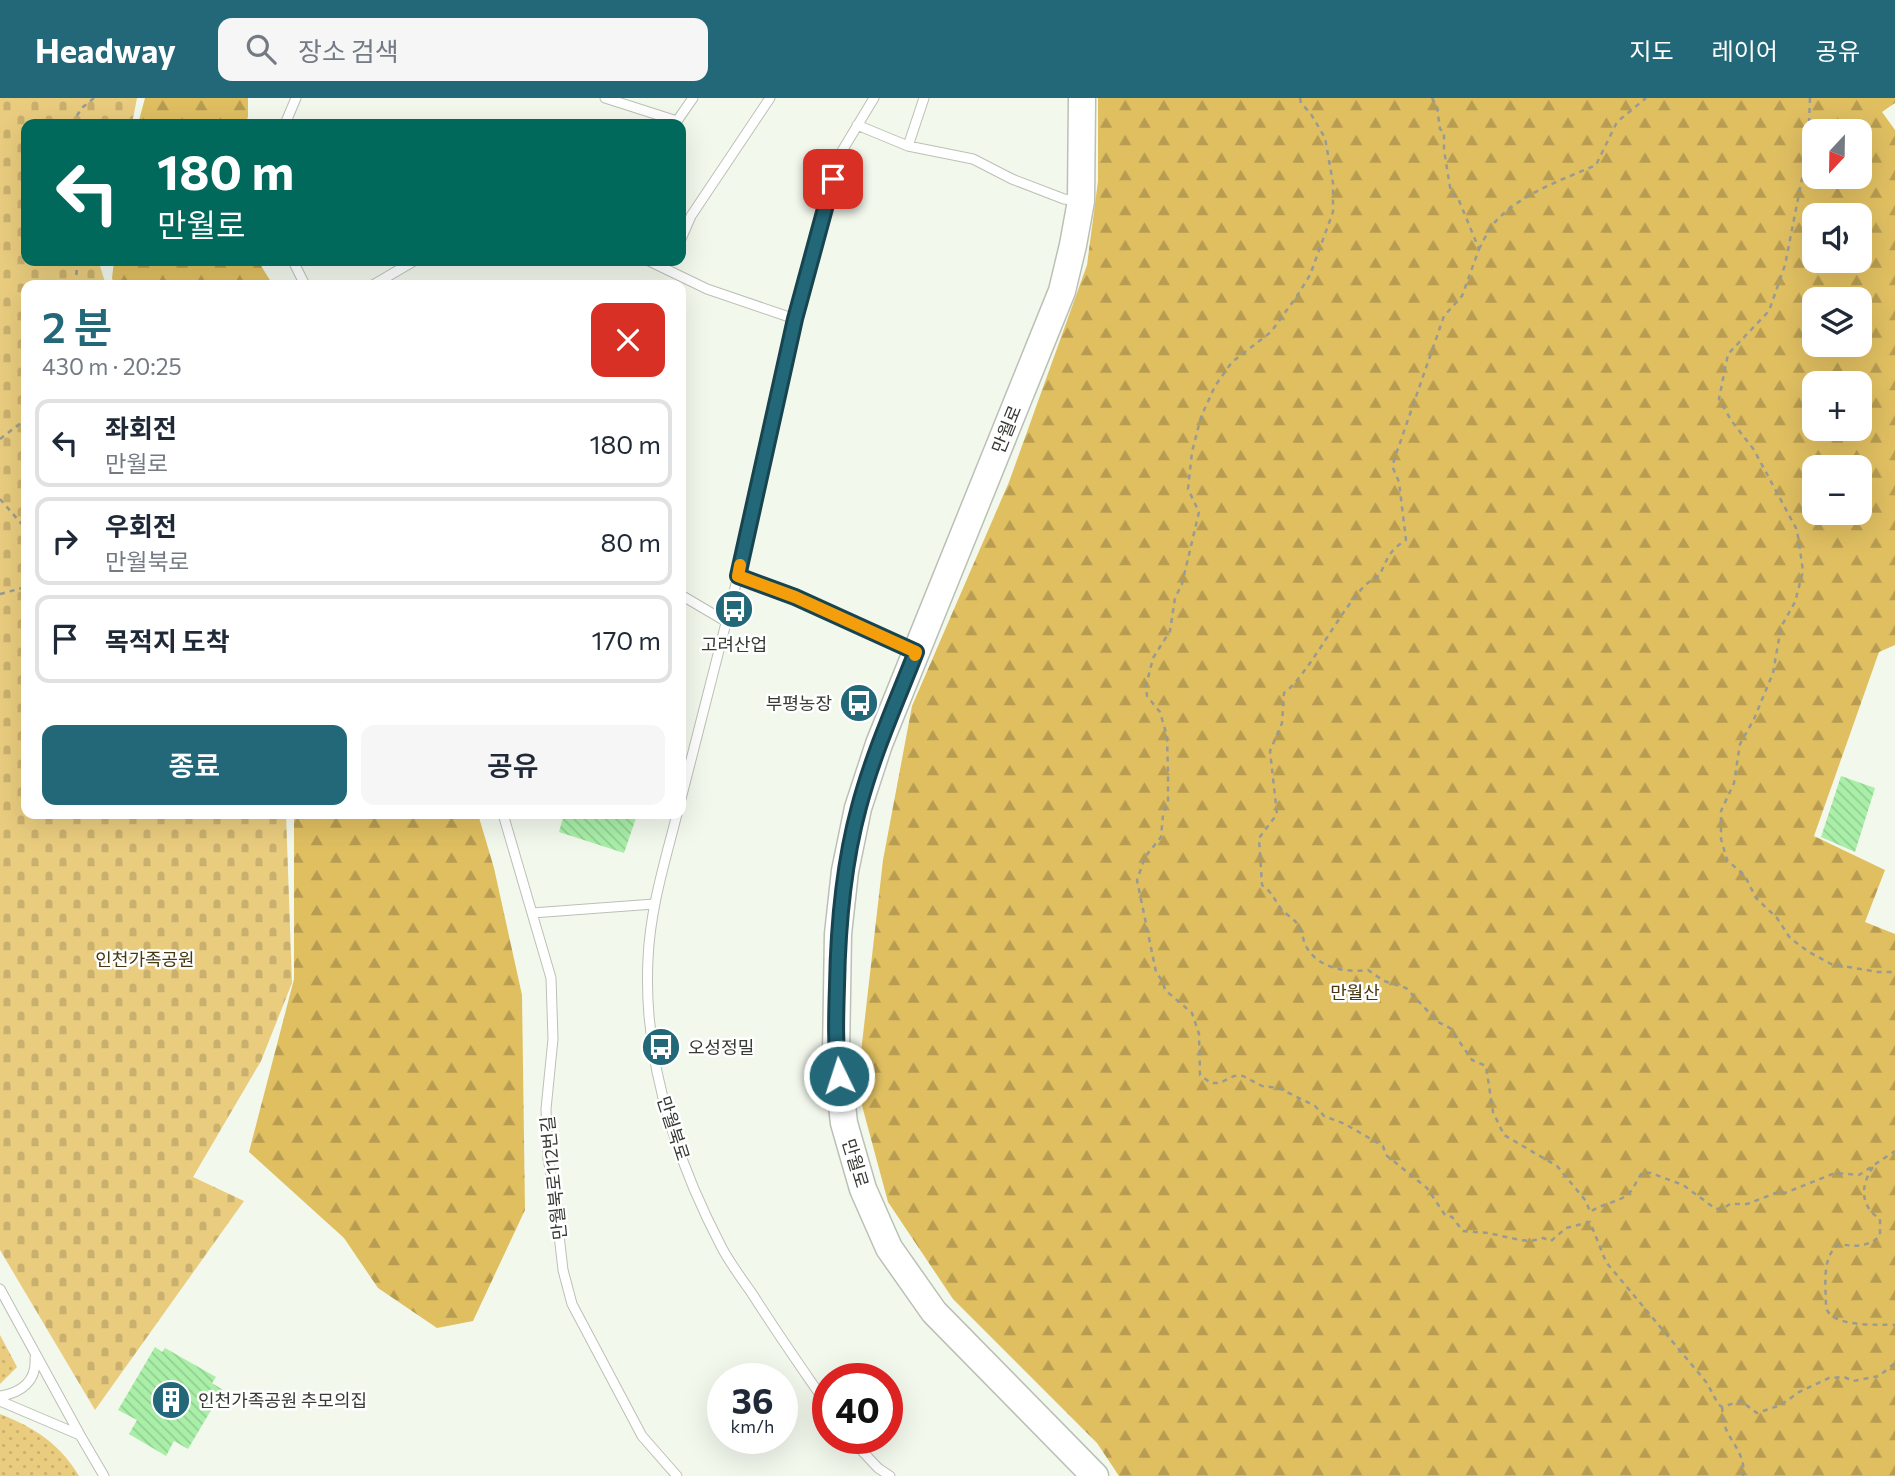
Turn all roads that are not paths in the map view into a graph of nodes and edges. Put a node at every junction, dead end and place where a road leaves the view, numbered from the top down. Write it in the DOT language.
graph roads {
  1 [pos="296,98"];
  2 [pos="605,98"];
  3 [pos="693,98"];
  4 [pos="770,98"];
  5 [pos="924,98"];
  6 [pos="1082,98"];
  7 [pos="871,99"];
  8 [pos="287,119"];
  9 [pos="671,119"];
  10 [pos="678,119"];
  11 [pos="857,125"];
  12 [pos="908,146"];
  13 [pos="1081,201"];
  14 [pos="686,228"];
  15 [pos="405,266"];
  16 [pos="671,266"];
  17 [pos="382,280"];
  18 [pos="795,319"];
  19 [pos="738,576"];
  20 [pos="686,598"];
  21 [pos="725,621"];
  22 [pos="916,652"];
  23 [pos="686,779"];
  24 [pos="504,819"];
  25 [pos="676,819"];
  26 [pos="654,904"];
  27 [pos="532,913"];
  28 [pos="0,1289"];
  29 [pos="35,1353"];
  30 [pos="812,1382"];
  31 [pos="0,1399"];
  32 [pos="80,1435"];
  33 [pos="865,1454"];
  34 [pos="104,1476"];
  35 [pos="677,1476"];
  36 [pos="890,1476"];
  37 [pos="1095,1476"];
  1 -- 8 [label="lane"];
  2 -- 9 [label="lane"];
  3 -- 10 [label="lane"];
  4 -- 14 [label="lane"];
  5 -- 12 [label="lane"];
  6 -- 13 [label="street, 만월로"];
  7 -- 11 [label="lane"];
  11 -- 12 [label="lane"];
  11 -- 18 [label="lane"];
  12 -- 13 [label="lane"];
  13 -- 22 [label="street, 만월로"];
  15 -- 17 [label="lane"];
  16 -- 18 [label="lane"];
  18 -- 19 [label="lane"];
  19 -- 21 [label="lane"];
  19 -- 22 [label="lane"];
  20 -- 21 [label="lane"];
  21 -- 23 [label="lane"];
  22 -- 37 [label="street, 만월로"];
  24 -- 27 [label="lane, 만월북로112번길"];
  25 -- 26 [label="lane, 만월북로"];
  26 -- 27 [label="lane"];
  26 -- 30 [label="lane, 만월북로"];
  27 -- 35 [label="lane, 만월북로112번길"];
  28 -- 29 [label="lane"];
  29 -- 31 [label="lane"];
  29 -- 32 [label="lane"];
  31 -- 32 [label="lane"];
  32 -- 34 [label="lane"];
  33 -- 36 [label="lane"];
}
